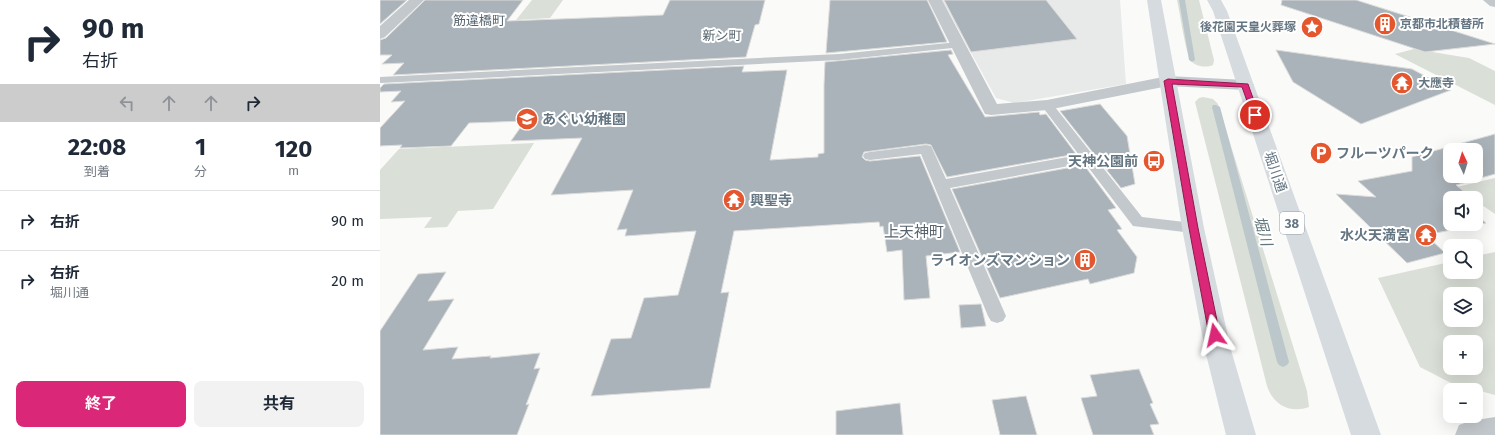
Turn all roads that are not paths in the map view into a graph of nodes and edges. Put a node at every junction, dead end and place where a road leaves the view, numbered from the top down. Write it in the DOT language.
graph roads {
  1 [pos="417,0"];
  2 [pos="935,0"];
  3 [pos="1154,0"];
  4 [pos="1214,0"];
  5 [pos="1490,0"];
  6 [pos="1495,3"];
  7 [pos="380,34"];
  8 [pos="958,45"];
  9 [pos="380,80"];
  10 [pos="1168,81"];
  11 [pos="1245,86"];
  12 [pos="1047,105"];
  13 [pos="870,156"];
  14 [pos="1088,158"];
  15 [pos="941,185"];
  16 [pos="1193,228"];
  17 [pos="997,316"];
  18 [pos="1495,431"];
  19 [pos="1241,435"];
  20 [pos="1366,435"];
  21 [pos="1470,435"];
  1 -- 7 [label="street"];
  2 -- 8 [label="street"];
  3 -- 10 [label="main road"];
  4 -- 11 [label="main road, 堀川通 / 38"];
  5 -- 6 [label="street"];
  8 -- 9 [label="lane"];
  8 -- 12 [label="street"];
  10 -- 11 [label="street"];
  10 -- 12 [label="street"];
  10 -- 16 [label="main road"];
  11 -- 20 [label="main road, 堀川通 / 38"];
  12 -- 14 [label="lane"];
  13 -- 15 [label="lane"];
  14 -- 15 [label="lane"];
  14 -- 16 [label="lane"];
  15 -- 17 [label="lane"];
  16 -- 19 [label="main road"];
  18 -- 21 [label="street"];
}
